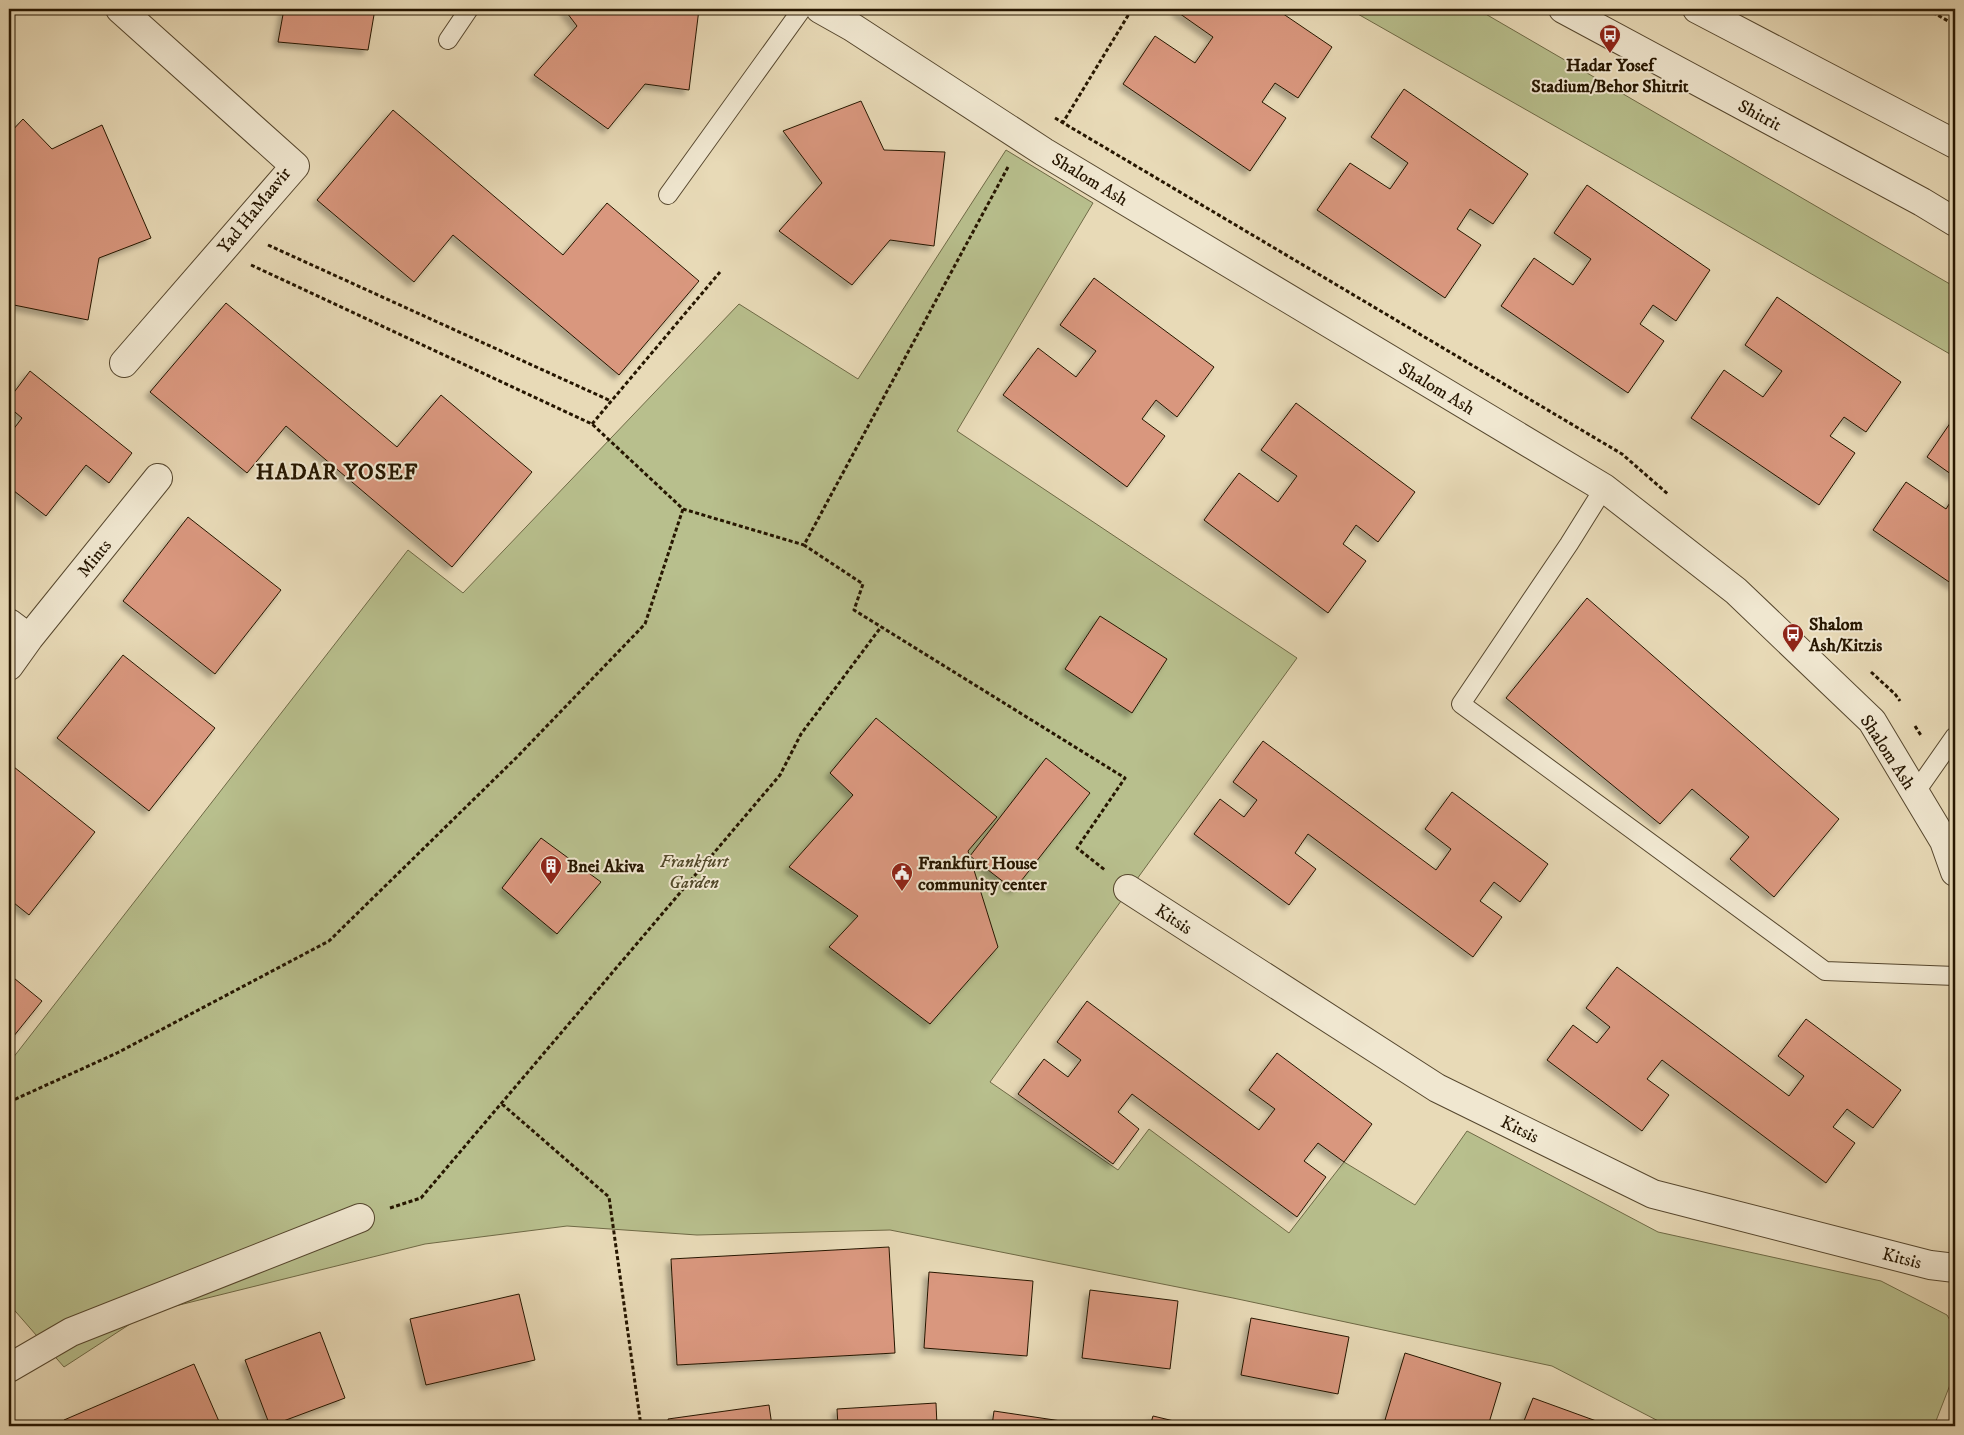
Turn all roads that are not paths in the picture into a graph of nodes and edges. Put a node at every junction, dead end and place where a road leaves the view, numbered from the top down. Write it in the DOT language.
graph roads {
  1 [pos="120,9"];
  2 [pos="469,9"];
  3 [pos="802,9"];
  4 [pos="820,9"];
  5 [pos="1563,9"];
  6 [pos="1697,9"];
  7 [pos="448,40"];
  8 [pos="1955,144"];
  9 [pos="668,196"];
  10 [pos="1955,222"];
  11 [pos="124,364"];
  12 [pos="158,478"];
  13 [pos="1604,488"];
  14 [pos="19,631"];
  15 [pos="9,666"];
  16 [pos="1955,736"];
  17 [pos="1915,793"];
  18 [pos="1955,872"];
  19 [pos="1128,889"];
  20 [pos="1955,976"];
  21 [pos="360,1218"];
  22 [pos="1955,1268"];
  23 [pos="9,1368"];
  1 -- 11 [label="street, Yad HaMaavir"];
  2 -- 7 [label="lane"];
  3 -- 9 [label="lane"];
  4 -- 13 [label="street, Shalom Ash"];
  5 -- 10 [label="street, Shitrit"];
  6 -- 8 [label="street"];
  12 -- 14 [label="street, Mints"];
  13 -- 17 [label="street, Shalom Ash"];
  13 -- 20 [label="lane"];
  14 -- 15 [label="street, Mints"];
  16 -- 17 [label="lane"];
  17 -- 18 [label="street, Shalom Ash"];
  19 -- 22 [label="street, Kitsis"];
  21 -- 23 [label="street"];
}
